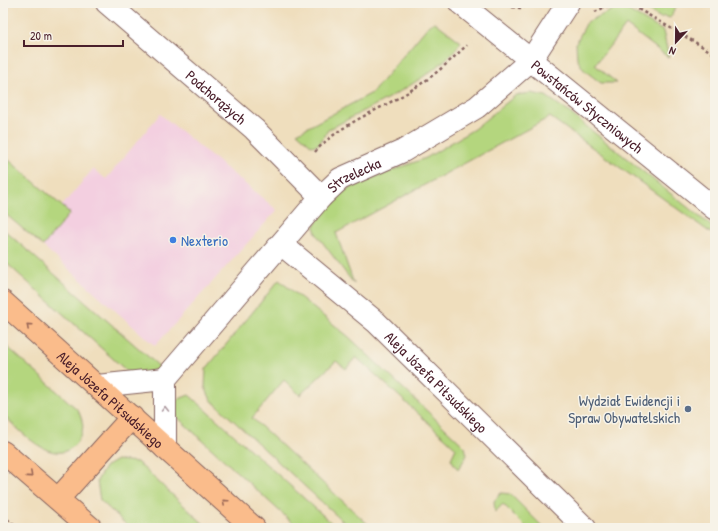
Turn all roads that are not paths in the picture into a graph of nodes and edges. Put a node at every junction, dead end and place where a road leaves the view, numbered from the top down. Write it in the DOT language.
graph roads {
  1 [pos="107,3"];
  2 [pos="460,3"];
  3 [pos="568,3"];
  4 [pos="531,60"];
  5 [pos="321,197"];
  6 [pos="715,209"];
  7 [pos="282,244"];
  8 [pos="3,302"];
  9 [pos="164,379"];
  10 [pos="97,386"];
  11 [pos="132,417"];
  12 [pos="165,448"];
  13 [pos="3,452"];
  14 [pos="58,499"];
  15 [pos="91,528"];
  16 [pos="254,528"];
  17 [pos="585,528"];
  1 -- 5 [label="street, Podchorążych"];
  2 -- 4 [label="street, Powstańców Styczniowych"];
  3 -- 4 [label="street, Strzelecka"];
  4 -- 5 [label="street, Strzelecka"];
  4 -- 6 [label="street, Powstańców Styczniowych"];
  5 -- 7 [label="street, Strzelecka"];
  7 -- 9 [label="street, Strzelecka"];
  7 -- 17 [label="street, Aleja Józefa Piłsudskiego"];
  10 -- 8 [label="main road, Aleja Józefa Piłsudskiego, one-way"];
  9 -- 10 [label="street"];
  12 -- 9 [label="street, one-way"];
  10 -- 11 [label="main road, Aleja Józefa Piłsudskiego"];
  11 -- 12 [label="main road, Aleja Józefa Piłsudskiego"];
  11 -- 14 [label="main road"];
  16 -- 12 [label="main road, Aleja Józefa Piłsudskiego, one-way"];
  13 -- 14 [label="main road, one-way"];
  14 -- 15 [label="main road"];
}
